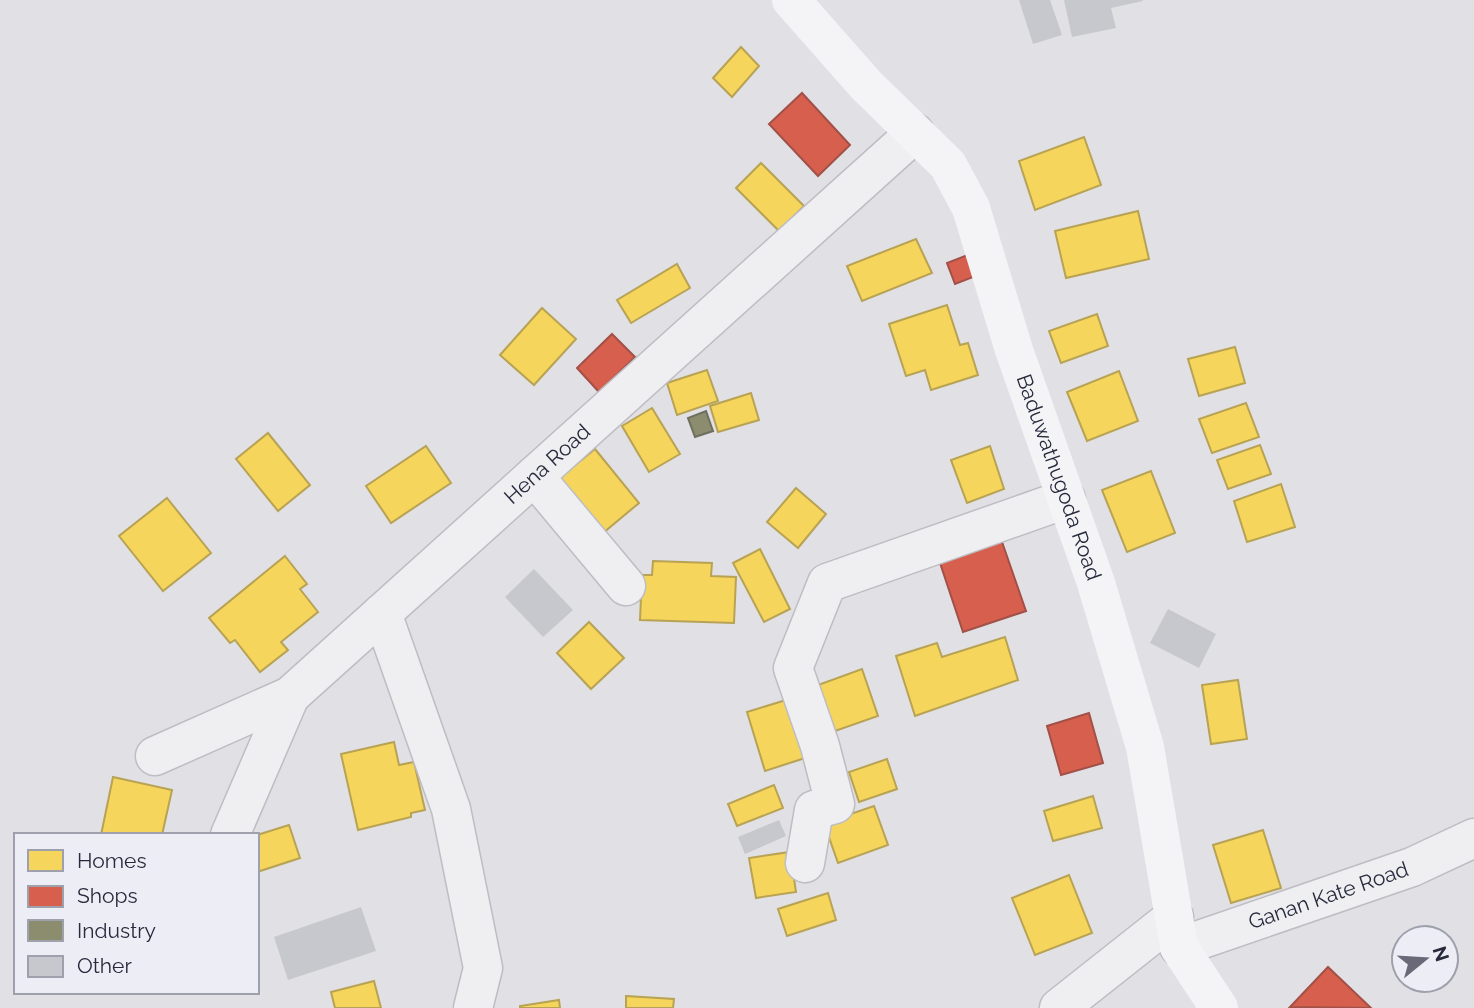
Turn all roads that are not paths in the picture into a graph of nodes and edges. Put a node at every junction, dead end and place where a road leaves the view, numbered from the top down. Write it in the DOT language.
graph roads {
  1 [pos="791,0"];
  2 [pos="915,133"];
  3 [pos="534,476"];
  4 [pos="1066,499"];
  5 [pos="626,586"];
  6 [pos="382,613"];
  7 [pos="290,696"];
  8 [pos="155,756"];
  9 [pos="231,833"];
  10 [pos="1474,838"];
  11 [pos="805,863"];
  12 [pos="1176,932"];
  13 [pos="483,968"];
  14 [pos="461,1008"];
  15 [pos="473,1008"];
  16 [pos="1059,1008"];
  17 [pos="1219,1008"];
  1 -- 2 [label="street, Baduwathugoda Road"];
  2 -- 3 [label="street, Hena Road"];
  2 -- 4 [label="street, Baduwathugoda Road"];
  3 -- 5 [label="street"];
  3 -- 6 [label="street, Hena Road"];
  4 -- 11 [label="street"];
  4 -- 12 [label="street, Baduwathugoda Road"];
  6 -- 7 [label="street, Hena Road"];
  6 -- 13 [label="street"];
  7 -- 8 [label="street, Hena Road"];
  7 -- 9 [label="street"];
  10 -- 12 [label="street, Ganan Kate Road"];
  12 -- 16 [label="street, Ganan Kate Road"];
  12 -- 17 [label="street, Baduwathugoda Road"];
  13 -- 14 [label="street"];
  13 -- 15 [label="street"];
}
